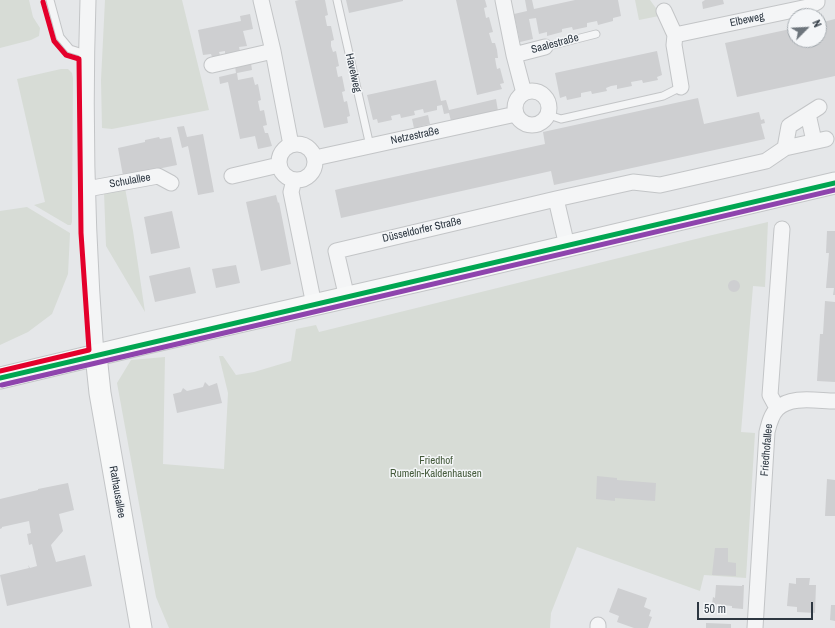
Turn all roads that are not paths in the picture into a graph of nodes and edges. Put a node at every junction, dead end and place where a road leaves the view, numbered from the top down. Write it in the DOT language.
graph roads {
  1 [pos="50,0"];
  2 [pos="88,0"];
  3 [pos="261,0"];
  4 [pos="337,0"];
  5 [pos="503,0"];
  6 [pos="817,0"];
  7 [pos="664,11"];
  8 [pos="596,34"];
  9 [pos="675,35"];
  10 [pos="545,47"];
  11 [pos="272,51"];
  12 [pos="86,54"];
  13 [pos="514,55"];
  14 [pos="212,65"];
  15 [pos="681,87"];
  16 [pos="524,93"];
  17 [pos="516,114"];
  18 [pos="548,115"];
  19 [pos="291,145"];
  20 [pos="370,146"];
  21 [pos="785,148"];
  22 [pos="315,158"];
  23 [pos="279,165"];
  24 [pos="232,176"];
  25 [pos="294,180"];
  26 [pos="171,183"];
  27 [pos="835,183"];
  28 [pos="87,189"];
  29 [pos="556,198"];
  30 [pos="782,229"];
  31 [pos="566,246"];
  32 [pos="347,298"];
  33 [pos="314,305"];
  34 [pos="96,356"];
  35 [pos="0,378"];
  36 [pos="835,401"];
  37 [pos="777,408"];
  38 [pos="141,628"];
  39 [pos="755,628"];
  1 -- 12 [label="lane"];
  2 -- 12 [label="street"];
  3 -- 11 [label="street"];
  4 -- 20 [label="lane, Havelweg"];
  5 -- 13 [label="street"];
  6 -- 9 [label="street, Elbeweg"];
  7 -- 9 [label="street"];
  8 -- 10 [label="lane, Saalestraße"];
  9 -- 15 [label="street"];
  10 -- 13 [label="street, Saalestraße"];
  11 -- 14 [label="street"];
  11 -- 19 [label="street"];
  12 -- 28 [label="street"];
  13 -- 16 [label="street"];
  15 -- 18 [label="lane"];
  16 -- 17 [label="street"];
  16 -- 18 [label="street"];
  17 -- 18 [label="street"];
  17 -- 20 [label="street, Netzestraße"];
  19 -- 22 [label="street"];
  19 -- 23 [label="street"];
  20 -- 22 [label="street, Netzestraße"];
  21 -- 21 [label="street, Düsseldorfer Straße"];
  21 -- 29 [label="street, Düsseldorfer Straße"];
  22 -- 25 [label="street"];
  23 -- 24 [label="street"];
  23 -- 25 [label="street"];
  25 -- 33 [label="street"];
  26 -- 28 [label="street, Schulallee"];
  27 -- 31 [label="main road"];
  28 -- 34 [label="street"];
  29 -- 31 [label="street"];
  29 -- 32 [label="street, Düsseldorfer Straße"];
  30 -- 37 [label="street, Friedhofallee"];
  31 -- 32 [label="main road"];
  32 -- 33 [label="main road"];
  33 -- 34 [label="main road"];
  34 -- 35 [label="main road"];
  34 -- 38 [label="main road, Rathausallee"];
  36 -- 37 [label="street"];
  37 -- 39 [label="street, Friedhofallee"];
}
